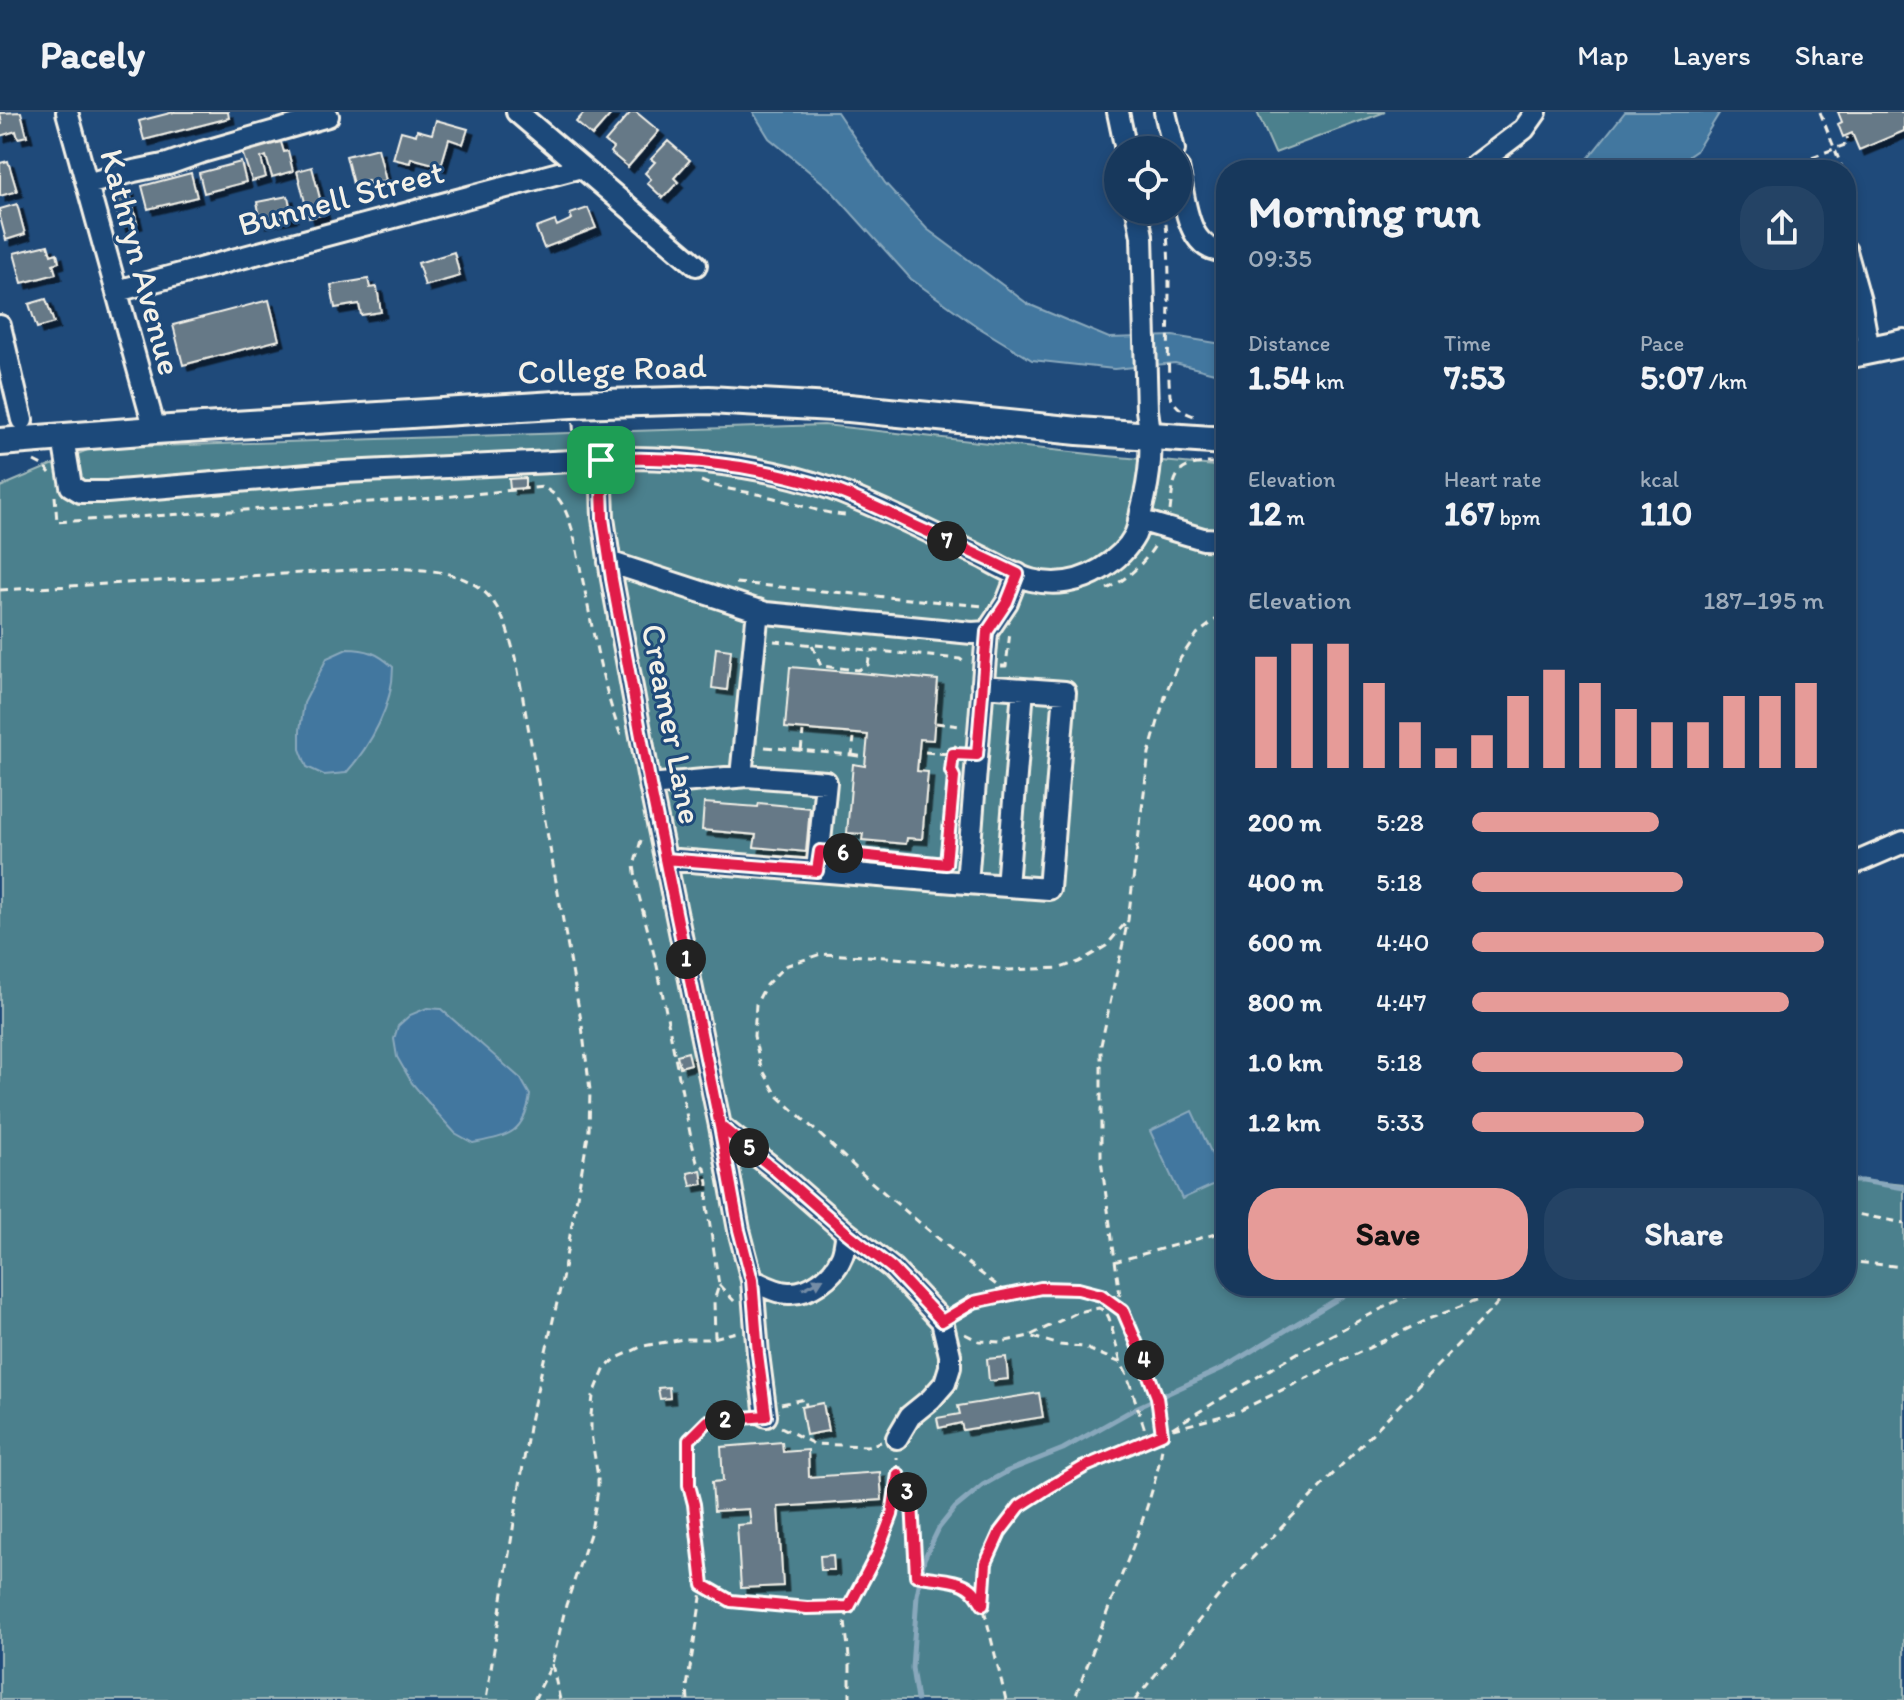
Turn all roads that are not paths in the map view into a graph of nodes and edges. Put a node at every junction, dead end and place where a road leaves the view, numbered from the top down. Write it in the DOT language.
graph roads {
  1 [pos="67,112"];
  2 [pos="517,112"];
  3 [pos="1118,112"];
  4 [pos="1165,112"];
  5 [pos="1536,112"];
  6 [pos="328,116"];
  7 [pos="1123,136"];
  8 [pos="1171,136"];
  9 [pos="1483,160"];
  10 [pos="581,167"];
  11 [pos="87,184"];
  12 [pos="1140,224"];
  13 [pos="1191,224"];
  14 [pos="1216,251"];
  15 [pos="696,265"];
  16 [pos="1856,287"];
  17 [pos="117,291"];
  18 [pos="0,326"];
  19 [pos="1904,343"];
  20 [pos="1858,353"];
  21 [pos="22,420"];
  22 [pos="155,430"];
  23 [pos="1151,437"];
  24 [pos="63,438"];
  25 [pos="1216,440"];
  26 [pos="0,442"];
  27 [pos="601,460"];
  28 [pos="1139,520"];
  29 [pos="1216,540"];
  30 [pos="609,562"];
  31 [pos="1018,574"];
  32 [pos="758,610"];
  33 [pos="987,632"];
  34 [pos="982,686"];
  35 [pos="1023,689"];
  36 [pos="741,776"];
  37 [pos="650,785"];
  38 [pos="1904,842"];
  39 [pos="665,859"];
  40 [pos="1856,863"];
  41 [pos="817,871"];
  42 [pos="967,883"];
  43 [pos="1007,886"];
  44 [pos="720,1126"];
  45 [pos="847,1233"];
  46 [pos="752,1280"];
  47 [pos="766,1411"];
  48 [pos="897,1438"];
  1 -- 11 [label="street, Kathryn Avenue"];
  2 -- 10 [label="street"];
  3 -- 7 [label="street"];
  4 -- 8 [label="street"];
  5 -- 9 [label="street"];
  6 -- 11 [label="street"];
  10 -- 15 [label="street"];
  10 -- 17 [label="street, Bunnell Street"];
  11 -- 17 [label="street, Kathryn Avenue"];
  12 -- 23 [label="street"];
  13 -- 14 [label="street"];
  16 -- 20 [label="street"];
  17 -- 22 [label="street, Kathryn Avenue"];
  18 -- 21 [label="street"];
  19 -- 20 [label="main road"];
  22 -- 23 [label="main road, College Road"];
  22 -- 24 [label="main road, College Road"];
  23 -- 25 [label="main road, College Road"];
  23 -- 28 [label="street"];
  24 -- 26 [label="main road, College Road"];
  24 -- 27 [label="street"];
  27 -- 30 [label="street, Creamer Lane"];
  27 -- 31 [label="street"];
  28 -- 29 [label="street"];
  28 -- 31 [label="street"];
  30 -- 32 [label="street"];
  30 -- 37 [label="street, Creamer Lane"];
  31 -- 33 [label="street"];
  32 -- 33 [label="street"];
  32 -- 36 [label="street"];
  33 -- 34 [label="street"];
  34 -- 35 [label="street"];
  34 -- 42 [label="street"];
  35 -- 43 [label="street"];
  35 -- 43 [label="street"];
  36 -- 37 [label="street"];
  36 -- 41 [label="street"];
  37 -- 39 [label="street, Creamer Lane"];
  38 -- 40 [label="street"];
  39 -- 41 [label="street"];
  39 -- 44 [label="street, Creamer Lane"];
  41 -- 42 [label="street"];
  42 -- 43 [label="street"];
  44 -- 45 [label="street"];
  44 -- 46 [label="street, Creamer Lane"];
  46 -- 45 [label="street, one-way"];
  45 -- 48 [label="street"];
  46 -- 47 [label="street, Creamer Lane"];
}
